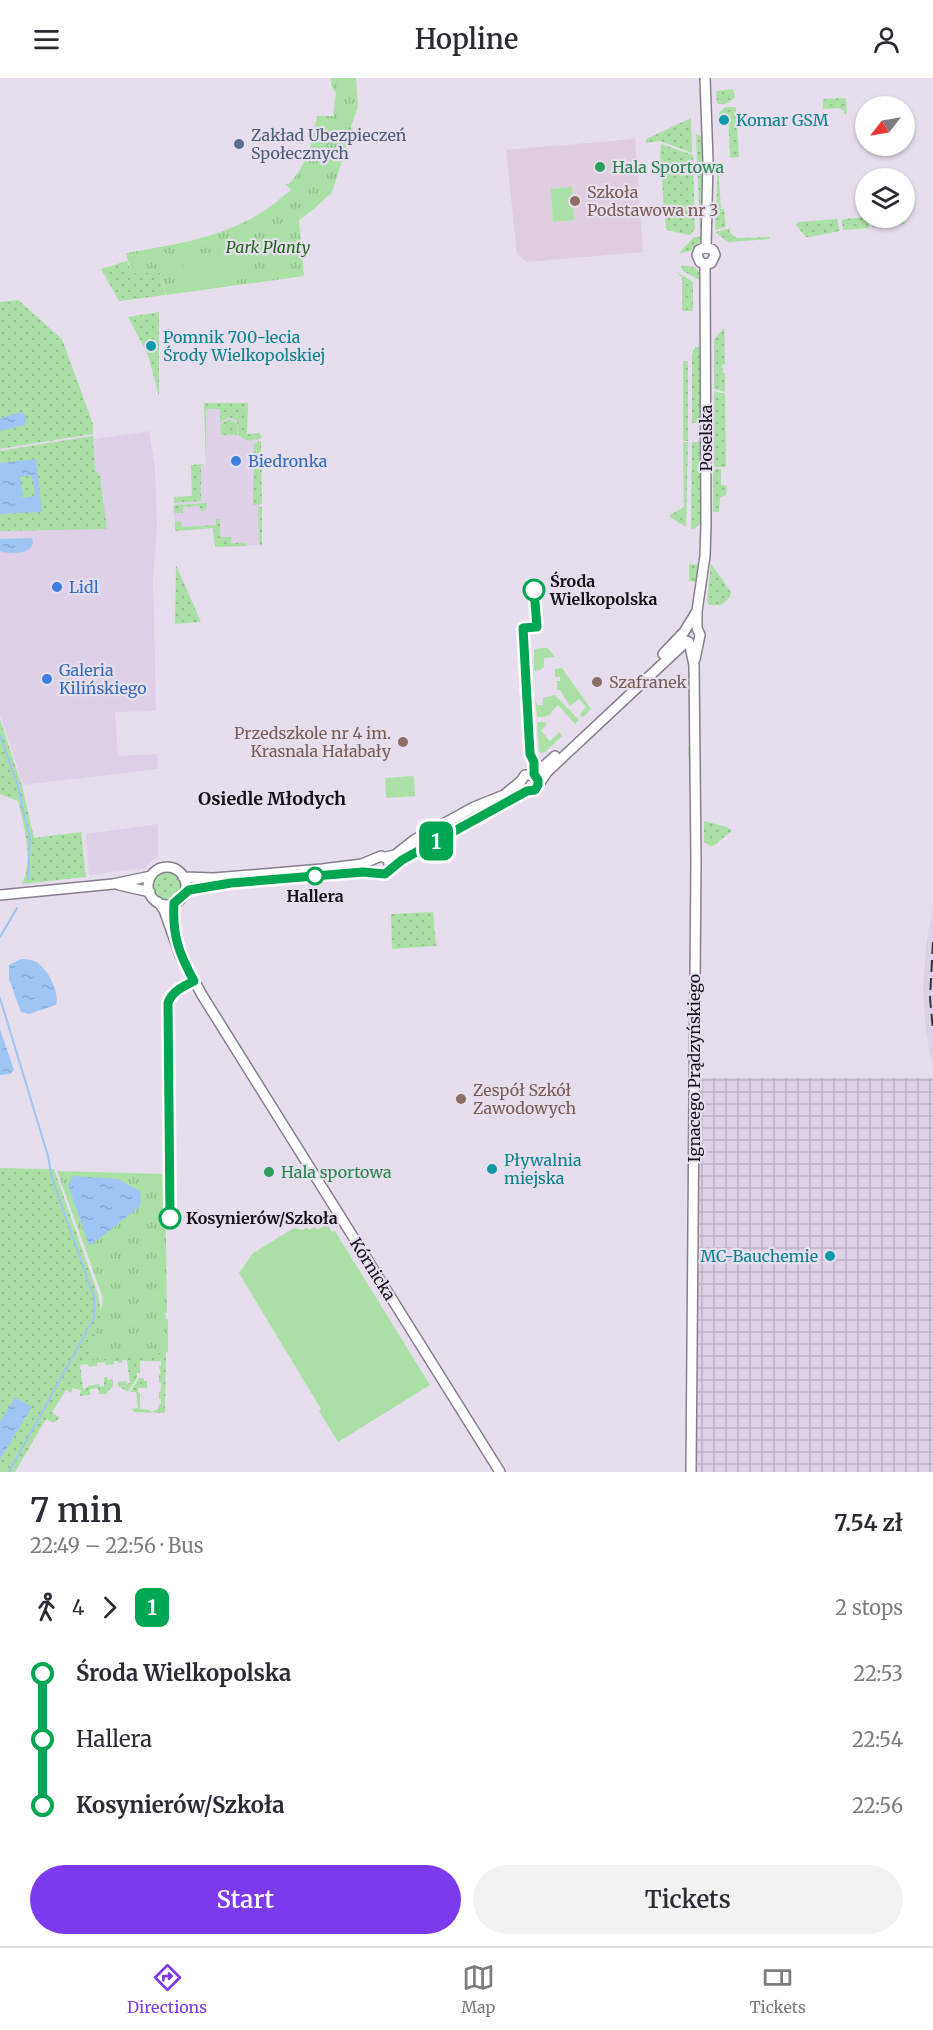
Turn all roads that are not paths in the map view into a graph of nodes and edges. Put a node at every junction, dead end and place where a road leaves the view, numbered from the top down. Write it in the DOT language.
graph roads {
  1 [pos="705,78"];
  2 [pos="689,634"];
  3 [pos="670,655"];
  4 [pos="694,665"];
  5 [pos="536,778"];
  6 [pos="521,781"];
  7 [pos="527,791"];
  8 [pos="386,857"];
  9 [pos="373,860"];
  10 [pos="390,868"];
  11 [pos="376,873"];
  12 [pos="151,876"];
  13 [pos="183,877"];
  14 [pos="113,884"];
  15 [pos="150,892"];
  16 [pos="184,893"];
  17 [pos="0,895"];
  18 [pos="158,902"];
  19 [pos="174,903"];
  20 [pos="175,940"];
  21 [pos="500,1472"];
  22 [pos="691,1472"];
  1 -- 2 [label="street, Poselska"];
  2 -- 3 [label="street"];
  2 -- 4 [label="street, Ignacego Prądzyńskiego"];
  2 -- 4 [label="street, Ignacego Prądzyńskiego"];
  2 -- 5 [label="street"];
  3 -- 4 [label="street"];
  3 -- 5 [label="street"];
  4 -- 22 [label="street, Ignacego Prądzyńskiego"];
  5 -- 6 [label="street"];
  5 -- 7 [label="street"];
  6 -- 7 [label="street"];
  6 -- 8 [label="street"];
  7 -- 10 [label="street"];
  8 -- 9 [label="street"];
  8 -- 10 [label="street"];
  9 -- 11 [label="street"];
  9 -- 13 [label="street"];
  10 -- 11 [label="street"];
  11 -- 16 [label="street"];
  12 -- 13 [label="street"];
  12 -- 14 [label="street"];
  12 -- 15 [label="street"];
  13 -- 16 [label="street"];
  14 -- 15 [label="street"];
  14 -- 17 [label="street"];
  15 -- 18 [label="street"];
  16 -- 19 [label="street"];
  18 -- 19 [label="street"];
  18 -- 20 [label="street, Kórnicka"];
  19 -- 20 [label="street, Kórnicka"];
  20 -- 21 [label="street, Kórnicka"];
}
